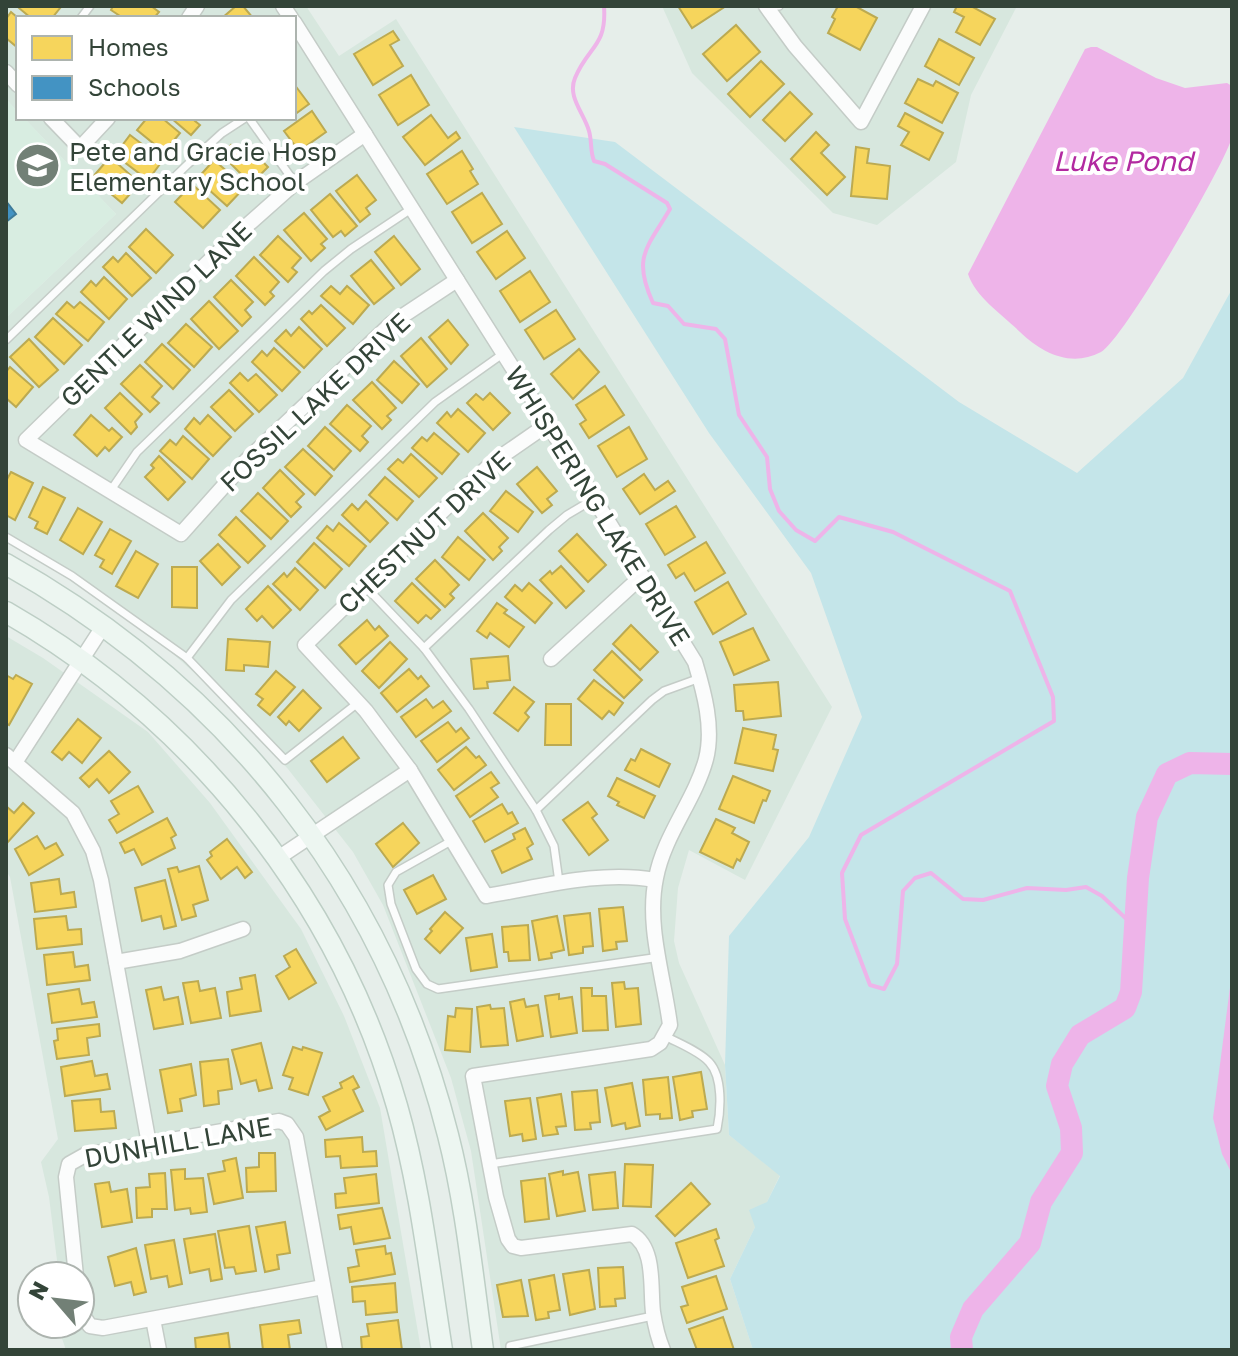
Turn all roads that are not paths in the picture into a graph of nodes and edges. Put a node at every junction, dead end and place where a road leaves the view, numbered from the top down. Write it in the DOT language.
graph roads {
  1 [pos="771,6"];
  2 [pos="923,6"];
  3 [pos="296,25"];
  4 [pos="53,120"];
  5 [pos="106,120"];
  6 [pos="244,120"];
  7 [pos="248,120"];
  8 [pos="365,134"];
  9 [pos="295,183"];
  10 [pos="412,208"];
  11 [pos="457,280"];
  12 [pos="6,340"];
  13 [pos="504,353"];
  14 [pos="548,424"];
  15 [pos="111,490"];
  16 [pos="594,499"];
  17 [pos="6,537"];
  18 [pos="6,564"];
  19 [pos="642,576"];
  20 [pos="365,586"];
  21 [pos="6,612"];
  22 [pos="104,625"];
  23 [pos="424,648"];
  24 [pos="187,658"];
  25 [pos="551,659"];
  26 [pos="81,660"];
  27 [pos="700,678"];
  28 [pos="359,702"];
  29 [pos="11,758"];
  30 [pos="410,770"];
  31 [pos="536,810"];
  32 [pos="313,835"];
  33 [pos="453,840"];
  34 [pos="278,858"];
  35 [pos="655,880"];
  36 [pos="559,884"];
  37 [pos="243,929"];
  38 [pos="660,957"];
  39 [pos="116,962"];
  40 [pos="665,1036"];
  41 [pos="149,1144"];
  42 [pos="490,1164"];
  43 [pos="74,1260"];
  44 [pos="323,1287"];
  45 [pos="653,1316"];
  46 [pos="153,1319"];
  47 [pos="96,1327"];
  48 [pos="159,1350"];
  49 [pos="335,1350"];
  50 [pos="442,1350"];
  51 [pos="483,1350"];
  52 [pos="510,1350"];
  53 [pos="663,1350"];
  1 -- 2 [label="street"];
  3 -- 8 [label="street, WHISPERING LAKE DRIVE"];
  4 -- 5 [label="street"];
  6 -- 12 [label="lane"];
  7 -- 9 [label="lane"];
  8 -- 9 [label="street, GENTLE WIND LANE"];
  8 -- 10 [label="street, WHISPERING LAKE DRIVE"];
  9 -- 15 [label="street, GENTLE WIND LANE"];
  10 -- 11 [label="street, WHISPERING LAKE DRIVE"];
  10 -- 15 [label="lane"];
  11 -- 13 [label="street, WHISPERING LAKE DRIVE"];
  11 -- 15 [label="street, FOSSIL LAKE DRIVE"];
  13 -- 14 [label="street, WHISPERING LAKE DRIVE"];
  13 -- 24 [label="lane"];
  14 -- 16 [label="street, WHISPERING LAKE DRIVE"];
  14 -- 20 [label="street, CHESTNUT DRIVE"];
  16 -- 19 [label="street, WHISPERING LAKE DRIVE"];
  16 -- 23 [label="lane"];
  17 -- 24 [label="lane"];
  18 -- 22 [label="main road"];
  19 -- 25 [label="street"];
  19 -- 27 [label="street, WHISPERING LAKE DRIVE"];
  20 -- 23 [label="lane"];
  20 -- 28 [label="street, CHESTNUT DRIVE"];
  21 -- 26 [label="main road"];
  22 -- 26 [label="street"];
  22 -- 32 [label="main road"];
  23 -- 31 [label="lane"];
  24 -- 28 [label="lane"];
  26 -- 29 [label="street"];
  26 -- 34 [label="main road"];
  27 -- 31 [label="lane"];
  27 -- 35 [label="street, WHISPERING LAKE DRIVE"];
  28 -- 30 [label="street"];
  29 -- 39 [label="street"];
  30 -- 32 [label="street"];
  30 -- 33 [label="street"];
  31 -- 36 [label="lane"];
  32 -- 34 [label="street"];
  32 -- 51 [label="main road"];
  33 -- 36 [label="street"];
  33 -- 38 [label="lane"];
  34 -- 50 [label="main road"];
  35 -- 36 [label="street"];
  35 -- 38 [label="street, WHISPERING LAKE DRIVE"];
  37 -- 39 [label="street"];
  38 -- 40 [label="street, WHISPERING LAKE DRIVE"];
  39 -- 41 [label="street"];
  40 -- 42 [label="street"];
  40 -- 42 [label="lane"];
  41 -- 43 [label="street, DUNHILL LANE"];
  41 -- 44 [label="street, DUNHILL LANE"];
  42 -- 45 [label="street"];
  44 -- 46 [label="street"];
  44 -- 49 [label="street"];
  45 -- 52 [label="lane"];
  45 -- 53 [label="street"];
  46 -- 47 [label="street"];
  46 -- 48 [label="street"];
}
